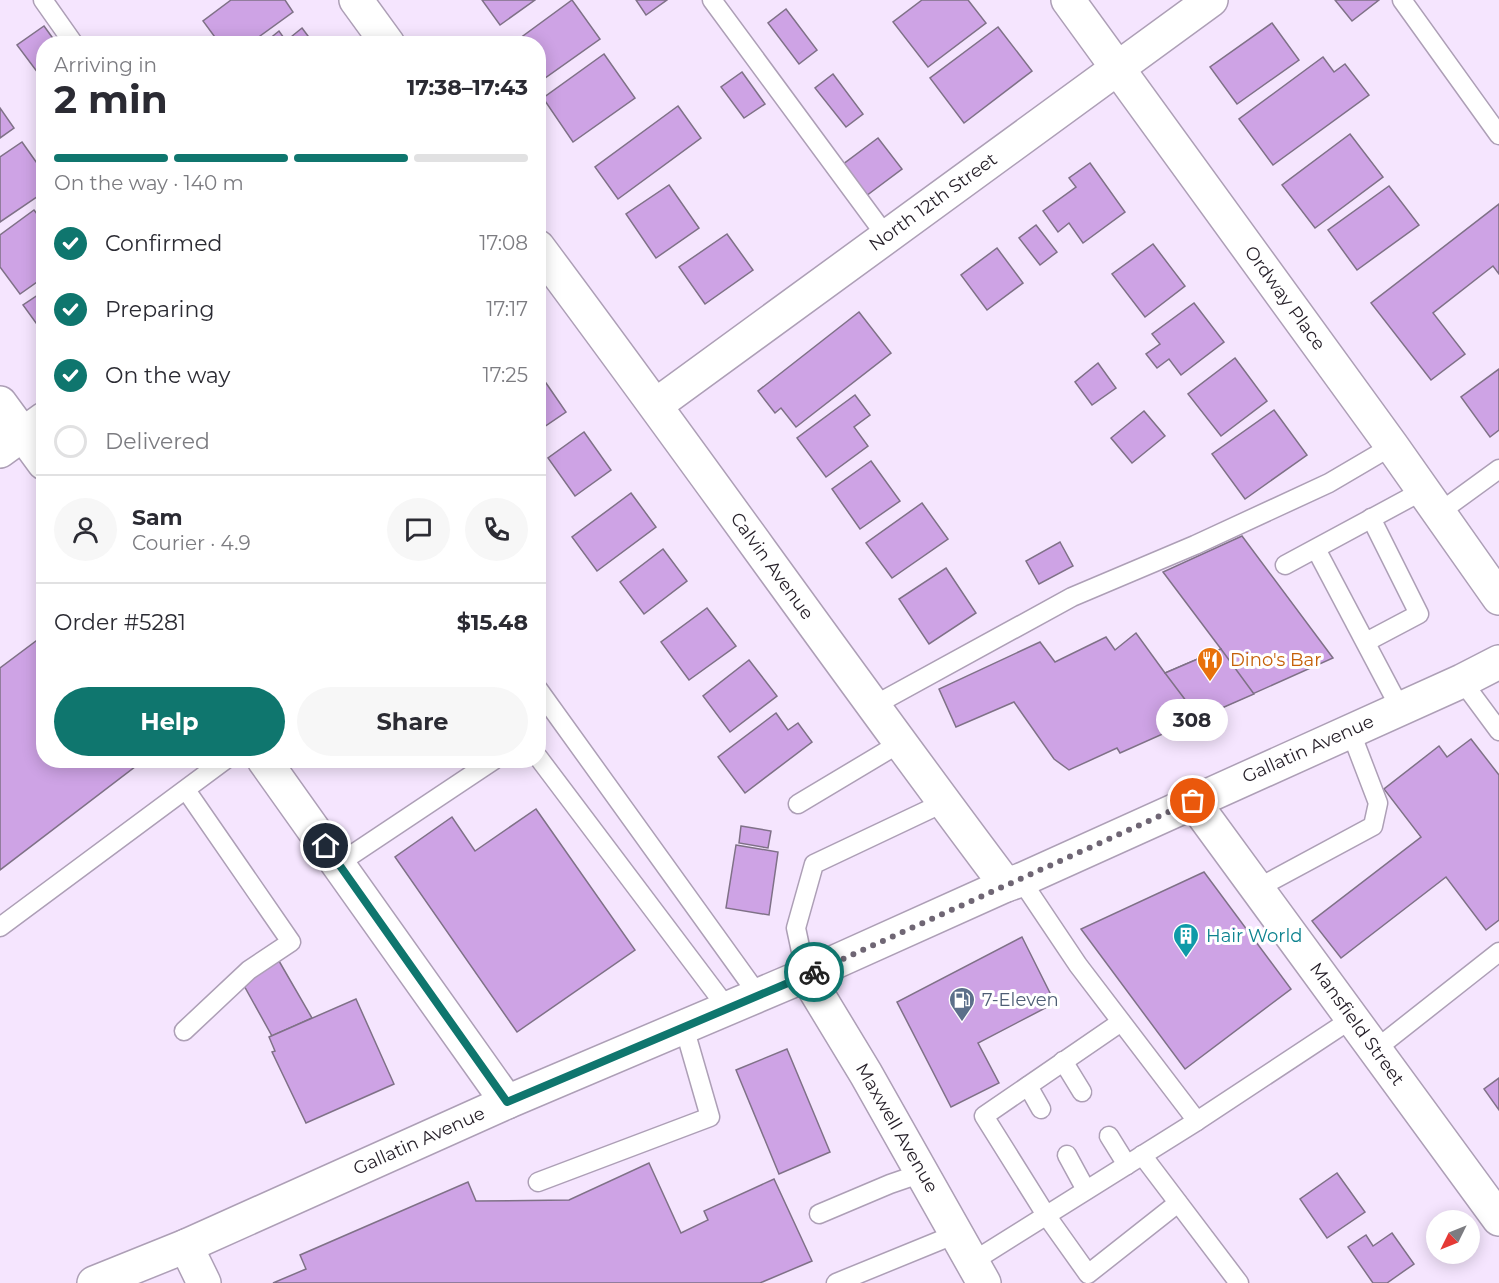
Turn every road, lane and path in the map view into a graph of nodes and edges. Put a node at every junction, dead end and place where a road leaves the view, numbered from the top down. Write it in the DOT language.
graph roads {
  1 [pos="43,0"];
  2 [pos="357,0"];
  3 [pos="712,0"];
  4 [pos="1068,0"];
  5 [pos="1211,0"];
  6 [pos="1402,0"];
  7 [pos="68,36"];
  8 [pos="382,36"];
  9 [pos="1118,67"];
  10 [pos="1499,135"];
  11 [pos="886,237"];
  12 [pos="546,258"];
  13 [pos="0,404"];
  14 [pos="656,405"];
  15 [pos="22,435"];
  16 [pos="1392,446"];
  17 [pos="36,453"];
  18 [pos="1499,469"];
  19 [pos="1432,501"];
  20 [pos="1371,518"];
  21 [pos="1316,549"];
  22 [pos="1285,565"];
  23 [pos="1499,598"];
  24 [pos="1366,642"];
  25 [pos="1499,662"];
  26 [pos="1462,681"];
  27 [pos="546,700"];
  28 [pos="873,706"];
  29 [pos="1400,708"];
  30 [pos="1350,730"];
  31 [pos="1499,731"];
  32 [pos="900,743"];
  33 [pos="215,768"];
  34 [pos="270,768"];
  35 [pos="482,768"];
  36 [pos="546,768"];
  37 [pos="186,790"];
  38 [pos="1193,801"];
  39 [pos="945,802"];
  40 [pos="798,804"];
  41 [pos="339,864"];
  42 [pos="1014,883"];
  43 [pos="1258,888"];
  44 [pos="0,927"];
  45 [pos="1499,952"];
  46 [pos="807,975"];
  47 [pos="759,996"];
  48 [pos="728,1009"];
  49 [pos="1353,1018"];
  50 [pos="1121,1022"];
  51 [pos="684,1027"];
  52 [pos="184,1031"];
  53 [pos="1376,1049"];
  54 [pos="1063,1061"];
  55 [pos="1028,1086"];
  56 [pos="1082,1092"];
  57 [pos="507,1102"];
  58 [pos="1041,1109"];
  59 [pos="1197,1121"];
  60 [pos="1109,1136"];
  61 [pos="1066,1155"];
  62 [pos="1134,1160"];
  63 [pos="922,1173"];
  64 [pos="538,1182"];
  65 [pos="1086,1190"];
  66 [pos="1178,1203"];
  67 [pos="819,1214"];
  68 [pos="1046,1215"];
  69 [pos="1499,1219"];
  70 [pos="956,1234"];
  71 [pos="186,1246"];
  72 [pos="978,1272"];
  73 [pos="94,1283"];
  74 [pos="204,1283"];
  75 [pos="836,1283"];
  76 [pos="1239,1283"];
  1 -- 7 [label="lane"];
  2 -- 8 [label="street"];
  3 -- 11 [label="lane"];
  4 -- 9 [label="street, Ordway Place"];
  5 -- 9 [label="street, North 12th Street"];
  6 -- 10 [label="lane"];
  9 -- 11 [label="street, North 12th Street"];
  9 -- 16 [label="street, Ordway Place"];
  11 -- 14 [label="street, North 12th Street"];
  12 -- 14 [label="street, Calvin Avenue"];
  13 -- 15 [label="street"];
  14 -- 28 [label="street, Calvin Avenue"];
  15 -- 17 [label="street"];
  16 -- 19 [label="street, Ordway Place"];
  16 -- 28 [label="lane"];
  18 -- 19 [label="lane"];
  19 -- 20 [label="lane"];
  19 -- 23 [label="street, Ordway Place"];
  20 -- 21 [label="lane"];
  20 -- 24 [label="lane"];
  21 -- 22 [label="lane"];
  21 -- 24 [label="lane"];
  24 -- 29 [label="lane"];
  25 -- 26 [label="street, Gallatin Avenue"];
  26 -- 29 [label="street, Gallatin Avenue"];
  26 -- 31 [label="lane"];
  27 -- 47 [label="lane"];
  28 -- 32 [label="street, Calvin Avenue"];
  29 -- 30 [label="street, Gallatin Avenue"];
  30 -- 38 [label="street, Gallatin Avenue"];
  30 -- 43 [label="lane"];
  32 -- 39 [label="street, Calvin Avenue"];
  32 -- 40 [label="lane"];
  33 -- 37 [label="lane"];
  34 -- 41 [label="street"];
  35 -- 41 [label="lane"];
  36 -- 48 [label="lane"];
  37 -- 44 [label="lane"];
  37 -- 52 [label="lane"];
  38 -- 42 [label="street, Gallatin Avenue"];
  38 -- 43 [label="street, Mansfield Street"];
  39 -- 42 [label="street, Calvin Avenue"];
  39 -- 46 [label="lane"];
  41 -- 57 [label="street"];
  42 -- 46 [label="street, Gallatin Avenue"];
  42 -- 50 [label="lane"];
  43 -- 49 [label="street, Mansfield Street"];
  45 -- 53 [label="lane"];
  46 -- 47 [label="street, Gallatin Avenue"];
  46 -- 63 [label="street, Maxwell Avenue"];
  47 -- 48 [label="street, Gallatin Avenue"];
  48 -- 51 [label="street, Gallatin Avenue"];
  49 -- 53 [label="street, Mansfield Street"];
  49 -- 59 [label="lane"];
  50 -- 54 [label="lane"];
  50 -- 59 [label="lane"];
  51 -- 57 [label="street, Gallatin Avenue"];
  51 -- 64 [label="lane"];
  53 -- 69 [label="street, Mansfield Street"];
  54 -- 55 [label="lane"];
  54 -- 56 [label="lane"];
  55 -- 58 [label="lane"];
  55 -- 68 [label="lane"];
  57 -- 71 [label="street, Gallatin Avenue"];
  59 -- 62 [label="lane"];
  60 -- 62 [label="lane"];
  61 -- 65 [label="lane"];
  62 -- 65 [label="lane"];
  62 -- 66 [label="lane"];
  63 -- 67 [label="lane"];
  63 -- 70 [label="street, Maxwell Avenue"];
  65 -- 68 [label="lane"];
  66 -- 68 [label="lane"];
  66 -- 76 [label="lane"];
  68 -- 72 [label="lane"];
  70 -- 72 [label="street, Maxwell Avenue"];
  70 -- 75 [label="lane"];
  71 -- 73 [label="street, Gallatin Avenue"];
  71 -- 74 [label="street"];
}
